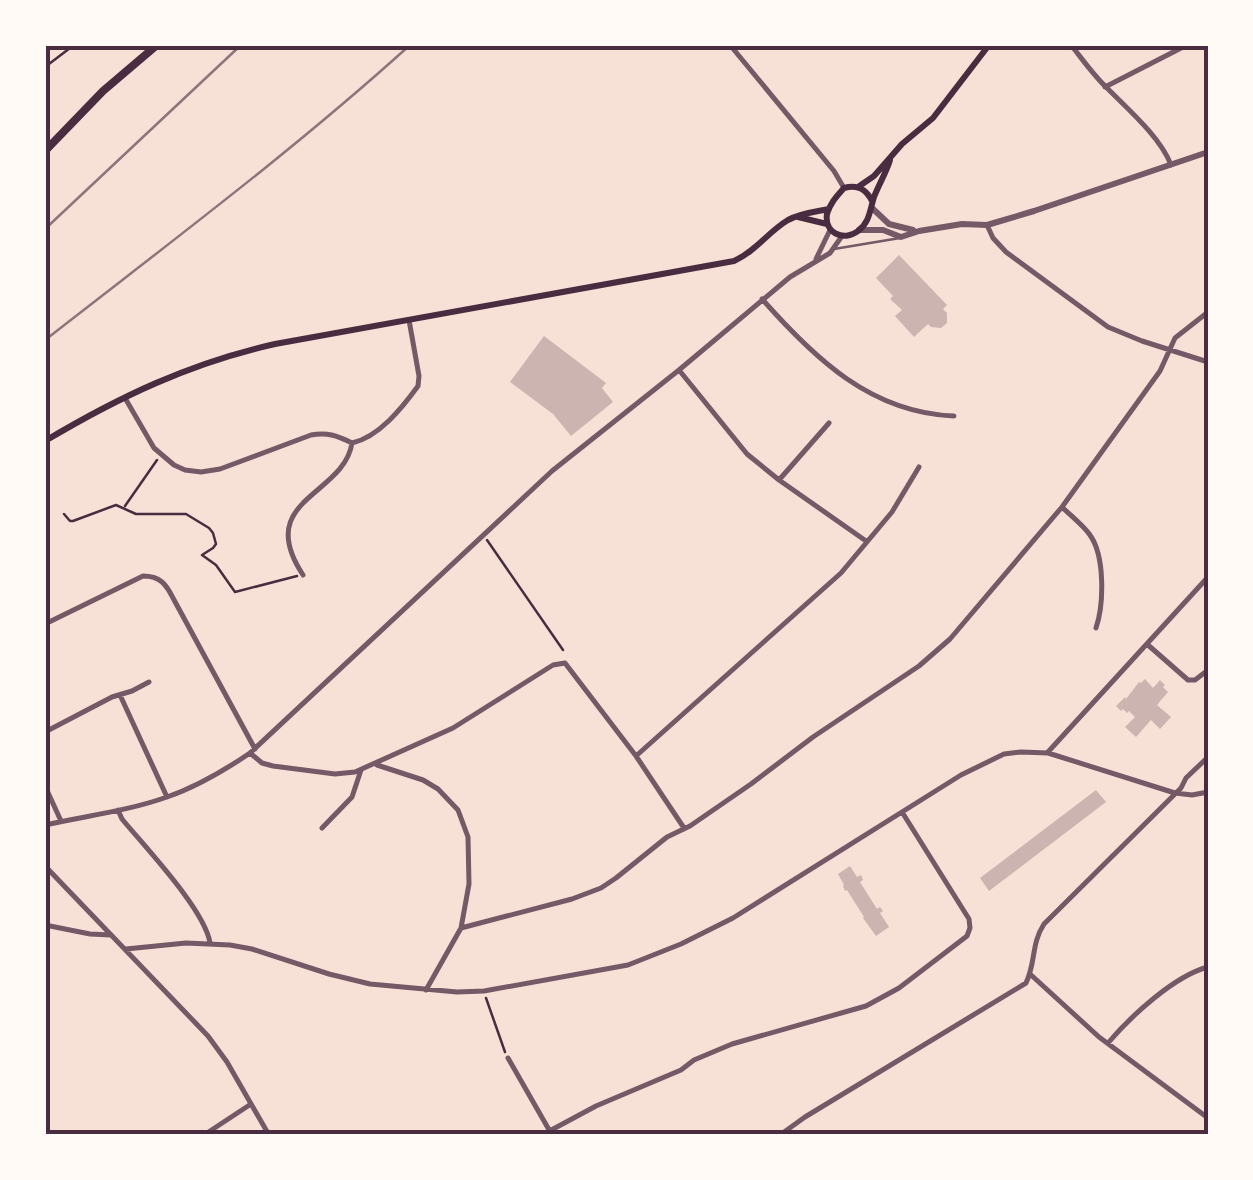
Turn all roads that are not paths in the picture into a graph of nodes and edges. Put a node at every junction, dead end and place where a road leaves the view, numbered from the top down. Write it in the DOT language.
graph roads {
  1 [pos="157,45"];
  2 [pos="730,45"];
  3 [pos="989,45"];
  4 [pos="1071,45"];
  5 [pos="1188,45"];
  6 [pos="1105,87"];
  7 [pos="45,152"];
  8 [pos="1208,152"];
  9 [pos="890,160"];
  10 [pos="1171,165"];
  11 [pos="858,187"];
  12 [pos="844,188"];
  13 [pos="872,205"];
  14 [pos="829,209"];
  15 [pos="796,216"];
  16 [pos="987,225"];
  17 [pos="828,227"];
  18 [pos="859,230"];
  19 [pos="919,231"];
  20 [pos="842,236"];
  21 [pos="901,237"];
  22 [pos="833,250"];
  23 [pos="816,260"];
  24 [pos="762,299"];
  25 [pos="1208,312"];
  26 [pos="410,320"];
  27 [pos="1168,349"];
  28 [pos="1208,362"];
  29 [pos="679,370"];
  30 [pos="124,396"];
  31 [pos="954,416"];
  32 [pos="829,423"];
  33 [pos="45,441"];
  34 [pos="352,444"];
  35 [pos="920,467"];
  36 [pos="779,480"];
  37 [pos="1062,507"];
  38 [pos="866,541"];
  39 [pos="304,574"];
  40 [pos="1208,578"];
  41 [pos="45,624"];
  42 [pos="1096,628"];
  43 [pos="1148,644"];
  44 [pos="1208,670"];
  45 [pos="149,682"];
  46 [pos="120,694"];
  47 [pos="45,732"];
  48 [pos="252,751"];
  49 [pos="1048,753"];
  50 [pos="636,756"];
  51 [pos="1208,757"];
  52 [pos="374,764"];
  53 [pos="360,770"];
  54 [pos="45,786"];
  55 [pos="1208,792"];
  56 [pos="1175,794"];
  57 [pos="167,797"];
  58 [pos="118,810"];
  59 [pos="901,812"];
  60 [pos="61,822"];
  61 [pos="45,824"];
  62 [pos="322,828"];
  63 [pos="684,828"];
  64 [pos="45,866"];
  65 [pos="45,924"];
  66 [pos="461,928"];
  67 [pos="112,935"];
  68 [pos="210,943"];
  69 [pos="126,949"];
  70 [pos="1208,966"];
  71 [pos="1030,974"];
  72 [pos="426,990"];
  73 [pos="1108,1044"];
  74 [pos="508,1058"];
  75 [pos="251,1104"];
  76 [pos="1208,1118"];
  77 [pos="548,1134"];
  78 [pos="204,1135"];
  79 [pos="269,1135"];
  80 [pos="780,1135"];
  1 -- 7 [label="main road"];
  2 -- 12 [label="street"];
  3 -- 9 [label="main road"];
  4 -- 6 [label="street"];
  5 -- 6 [label="street"];
  6 -- 10 [label="street"];
  8 -- 10 [label="street"];
  9 -- 11 [label="main road"];
  9 -- 13 [label="main road"];
  10 -- 16 [label="street"];
  11 -- 12 [label="main road"];
  11 -- 13 [label="main road"];
  12 -- 14 [label="main road"];
  13 -- 18 [label="main road"];
  13 -- 19 [label="street"];
  14 -- 15 [label="main road"];
  14 -- 17 [label="main road"];
  15 -- 17 [label="main road"];
  15 -- 26 [label="main road"];
  16 -- 19 [label="street"];
  16 -- 27 [label="street"];
  17 -- 20 [label="main road"];
  17 -- 23 [label="street"];
  18 -- 20 [label="main road"];
  18 -- 21 [label="street"];
  19 -- 21 [label="street"];
  20 -- 22 [label="street"];
  21 -- 22 [label="lane"];
  22 -- 23 [label="street"];
  23 -- 24 [label="street"];
  24 -- 29 [label="street"];
  24 -- 31 [label="street"];
  25 -- 27 [label="street"];
  26 -- 30 [label="main road"];
  26 -- 34 [label="street"];
  27 -- 28 [label="street"];
  27 -- 37 [label="street"];
  29 -- 36 [label="street"];
  29 -- 48 [label="street"];
  30 -- 33 [label="main road"];
  30 -- 34 [label="street"];
  32 -- 36 [label="street"];
  34 -- 39 [label="street"];
  35 -- 38 [label="street"];
  36 -- 38 [label="street"];
  37 -- 42 [label="street"];
  37 -- 63 [label="street"];
  38 -- 50 [label="street"];
  40 -- 43 [label="street"];
  41 -- 48 [label="street"];
  43 -- 44 [label="street"];
  43 -- 49 [label="street"];
  45 -- 46 [label="street"];
  46 -- 47 [label="street"];
  46 -- 57 [label="street"];
  48 -- 53 [label="street"];
  48 -- 57 [label="street"];
  49 -- 56 [label="street"];
  49 -- 59 [label="street"];
  50 -- 52 [label="street"];
  50 -- 63 [label="street"];
  51 -- 56 [label="street"];
  52 -- 53 [label="street"];
  52 -- 66 [label="street"];
  53 -- 62 [label="street"];
  54 -- 60 [label="street"];
  55 -- 56 [label="street"];
  56 -- 71 [label="street"];
  57 -- 58 [label="street"];
  58 -- 60 [label="street"];
  58 -- 68 [label="street"];
  59 -- 72 [label="street"];
  59 -- 77 [label="street"];
  60 -- 61 [label="street"];
  63 -- 66 [label="street"];
  64 -- 67 [label="street"];
  65 -- 67 [label="street"];
  66 -- 72 [label="street"];
  67 -- 69 [label="street"];
  68 -- 69 [label="street"];
  68 -- 72 [label="street"];
  69 -- 75 [label="street"];
  70 -- 73 [label="street"];
  71 -- 73 [label="street"];
  71 -- 80 [label="street"];
  73 -- 76 [label="street"];
  74 -- 77 [label="street"];
  75 -- 78 [label="street"];
  75 -- 79 [label="street"];
}
